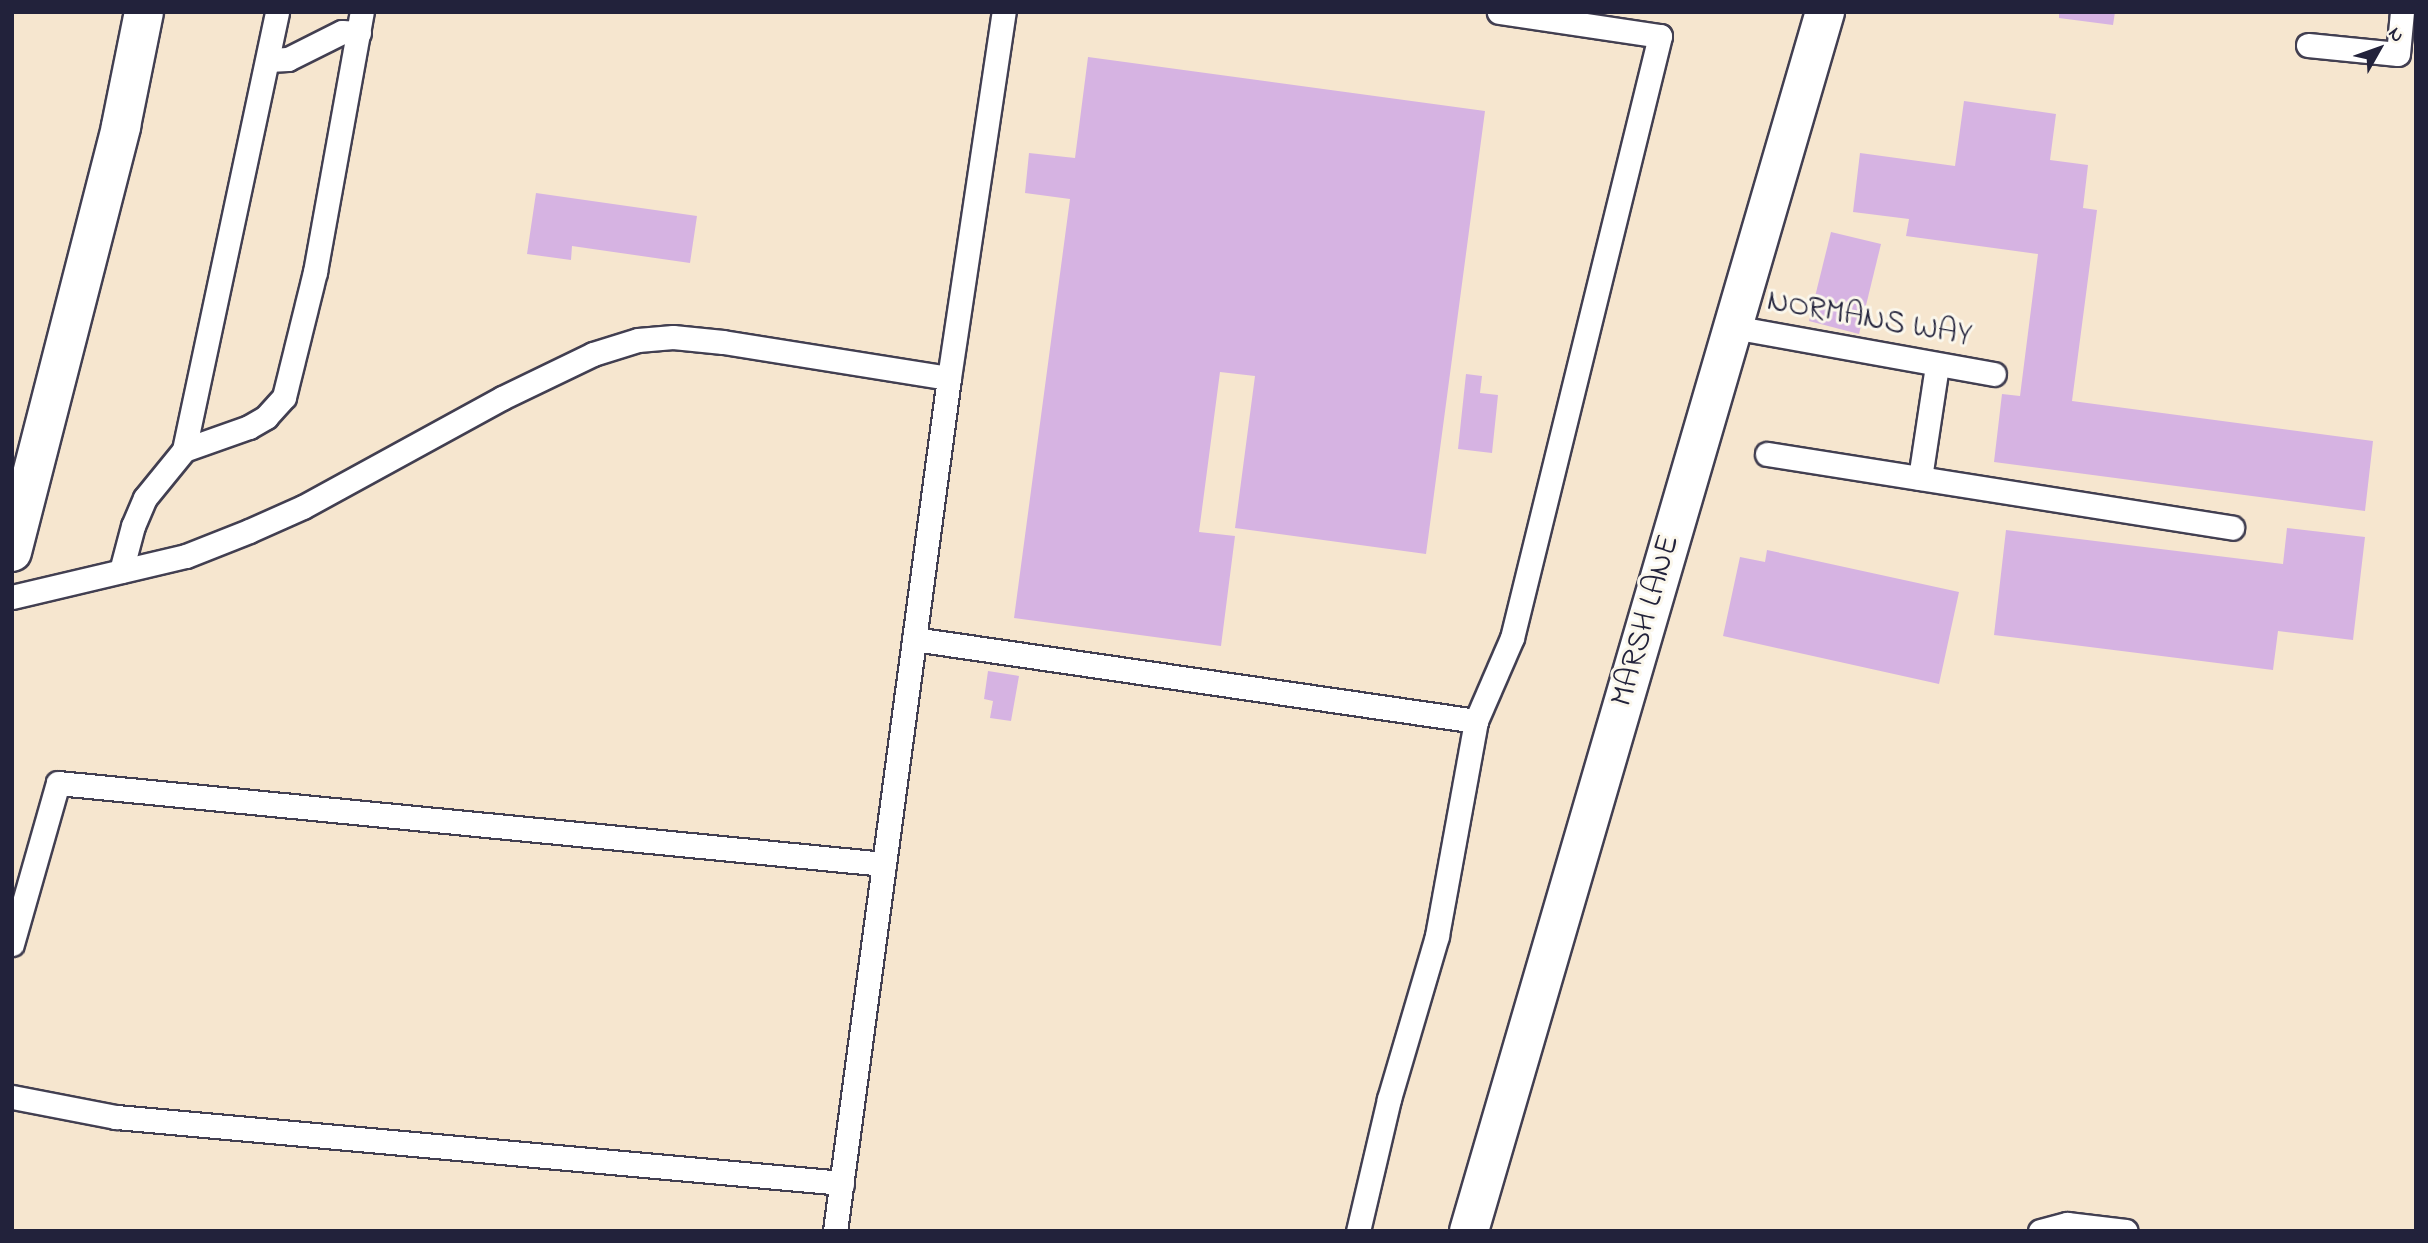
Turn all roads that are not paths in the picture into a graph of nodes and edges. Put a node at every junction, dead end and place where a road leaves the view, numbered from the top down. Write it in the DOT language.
graph roads {
  1 [pos="145,12"];
  2 [pos="277,12"];
  3 [pos="1003,12"];
  4 [pos="1499,12"];
  5 [pos="1825,12"];
  6 [pos="2402,12"];
  7 [pos="1542,15"];
  8 [pos="361,23"];
  9 [pos="2308,45"];
  10 [pos="268,60"];
  11 [pos="1733,327"];
  12 [pos="1937,366"];
  13 [pos="1994,374"];
  14 [pos="949,378"];
  15 [pos="184,450"];
  16 [pos="1767,454"];
  17 [pos="1920,478"];
  18 [pos="2232,528"];
  19 [pos="12,552"];
  20 [pos="121,571"];
  21 [pos="12,597"];
  22 [pos="914,639"];
  23 [pos="1476,721"];
  24 [pos="884,863"];
  25 [pos="12,944"];
  26 [pos="12,1097"];
  27 [pos="842,1183"];
  28 [pos="835,1231"];
  29 [pos="1358,1231"];
  30 [pos="1469,1231"];
  31 [pos="2040,1231"];
  32 [pos="2126,1231"];
  1 -- 19 [label="street"];
  2 -- 10 [label="lane"];
  3 -- 14 [label="lane"];
  4 -- 7 [label="lane"];
  5 -- 11 [label="street, MARSH LANE"];
  6 -- 9 [label="lane"];
  7 -- 23 [label="lane"];
  8 -- 10 [label="lane"];
  8 -- 15 [label="lane"];
  10 -- 15 [label="lane"];
  11 -- 12 [label="lane, NORMANS WAY"];
  11 -- 30 [label="street, MARSH LANE"];
  12 -- 13 [label="lane, NORMANS WAY"];
  12 -- 17 [label="lane"];
  14 -- 20 [label="lane"];
  14 -- 22 [label="lane"];
  15 -- 20 [label="lane"];
  16 -- 17 [label="lane"];
  17 -- 18 [label="lane"];
  20 -- 21 [label="lane"];
  22 -- 23 [label="lane"];
  22 -- 24 [label="lane"];
  23 -- 29 [label="lane"];
  24 -- 25 [label="lane"];
  24 -- 27 [label="lane"];
  26 -- 27 [label="lane"];
  27 -- 28 [label="lane"];
  31 -- 32 [label="lane"];
}
